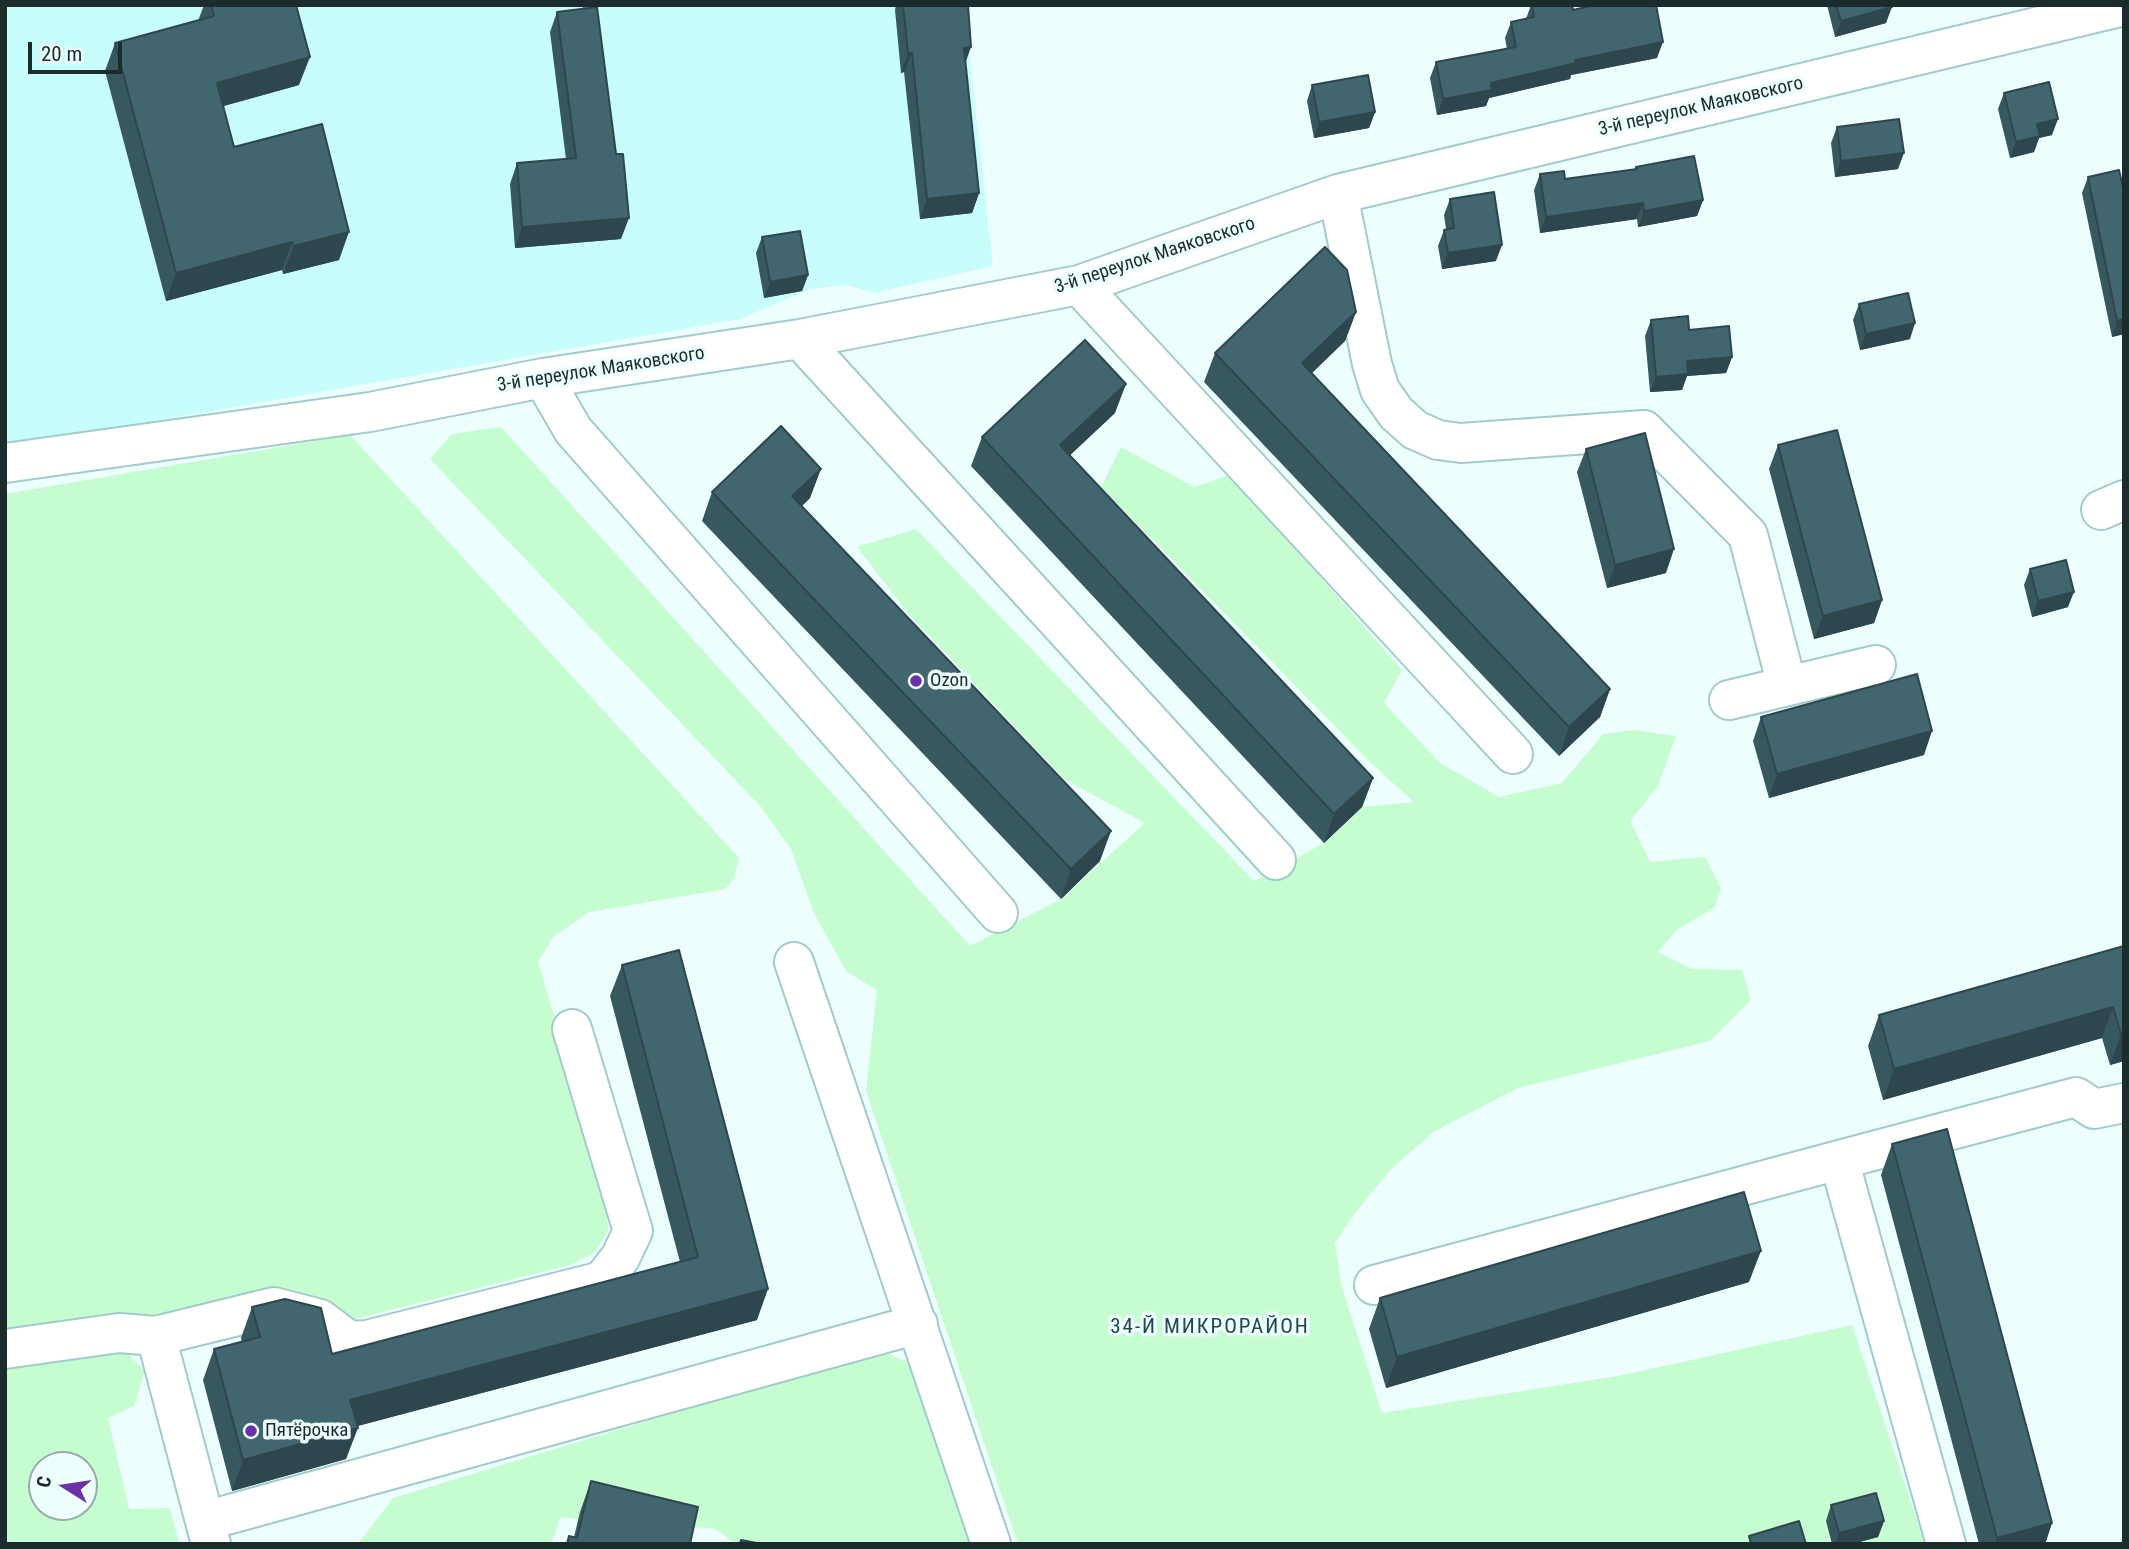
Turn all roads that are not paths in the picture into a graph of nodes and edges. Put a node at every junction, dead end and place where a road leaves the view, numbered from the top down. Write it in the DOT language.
graph roads {
  1 [pos="2124,6"];
  2 [pos="1338,194"];
  3 [pos="1079,285"];
  4 [pos="800,339"];
  5 [pos="543,378"];
  6 [pos="5,463"];
  7 [pos="1876,665"];
  8 [pos="1787,686"];
  9 [pos="1729,700"];
  10 [pos="1513,754"];
  11 [pos="1276,860"];
  12 [pos="998,913"];
  13 [pos="794,962"];
  14 [pos="572,1029"];
  15 [pos="2124,1103"];
  16 [pos="1839,1160"];
  17 [pos="1374,1285"];
  18 [pos="918,1324"];
  19 [pos="156,1336"];
  20 [pos="5,1349"];
  21 [pos="208,1532"];
  22 [pos="991,1544"];
  23 [pos="1946,1544"];
  1 -- 2 [label="street, 3-й переулок Маяковского"];
  2 -- 3 [label="street, 3-й переулок Маяковского"];
  2 -- 8 [label="street"];
  3 -- 4 [label="street, 3-й переулок Маяковского"];
  3 -- 10 [label="street"];
  4 -- 5 [label="street, 3-й переулок Маяковского"];
  4 -- 11 [label="street"];
  5 -- 6 [label="street, 3-й переулок Маяковского"];
  5 -- 12 [label="street"];
  7 -- 8 [label="street"];
  8 -- 9 [label="street"];
  13 -- 18 [label="street"];
  14 -- 19 [label="street"];
  15 -- 16 [label="street"];
  16 -- 17 [label="street"];
  16 -- 23 [label="street"];
  18 -- 21 [label="street"];
  18 -- 22 [label="street"];
  19 -- 20 [label="street"];
  19 -- 21 [label="street"];
}
